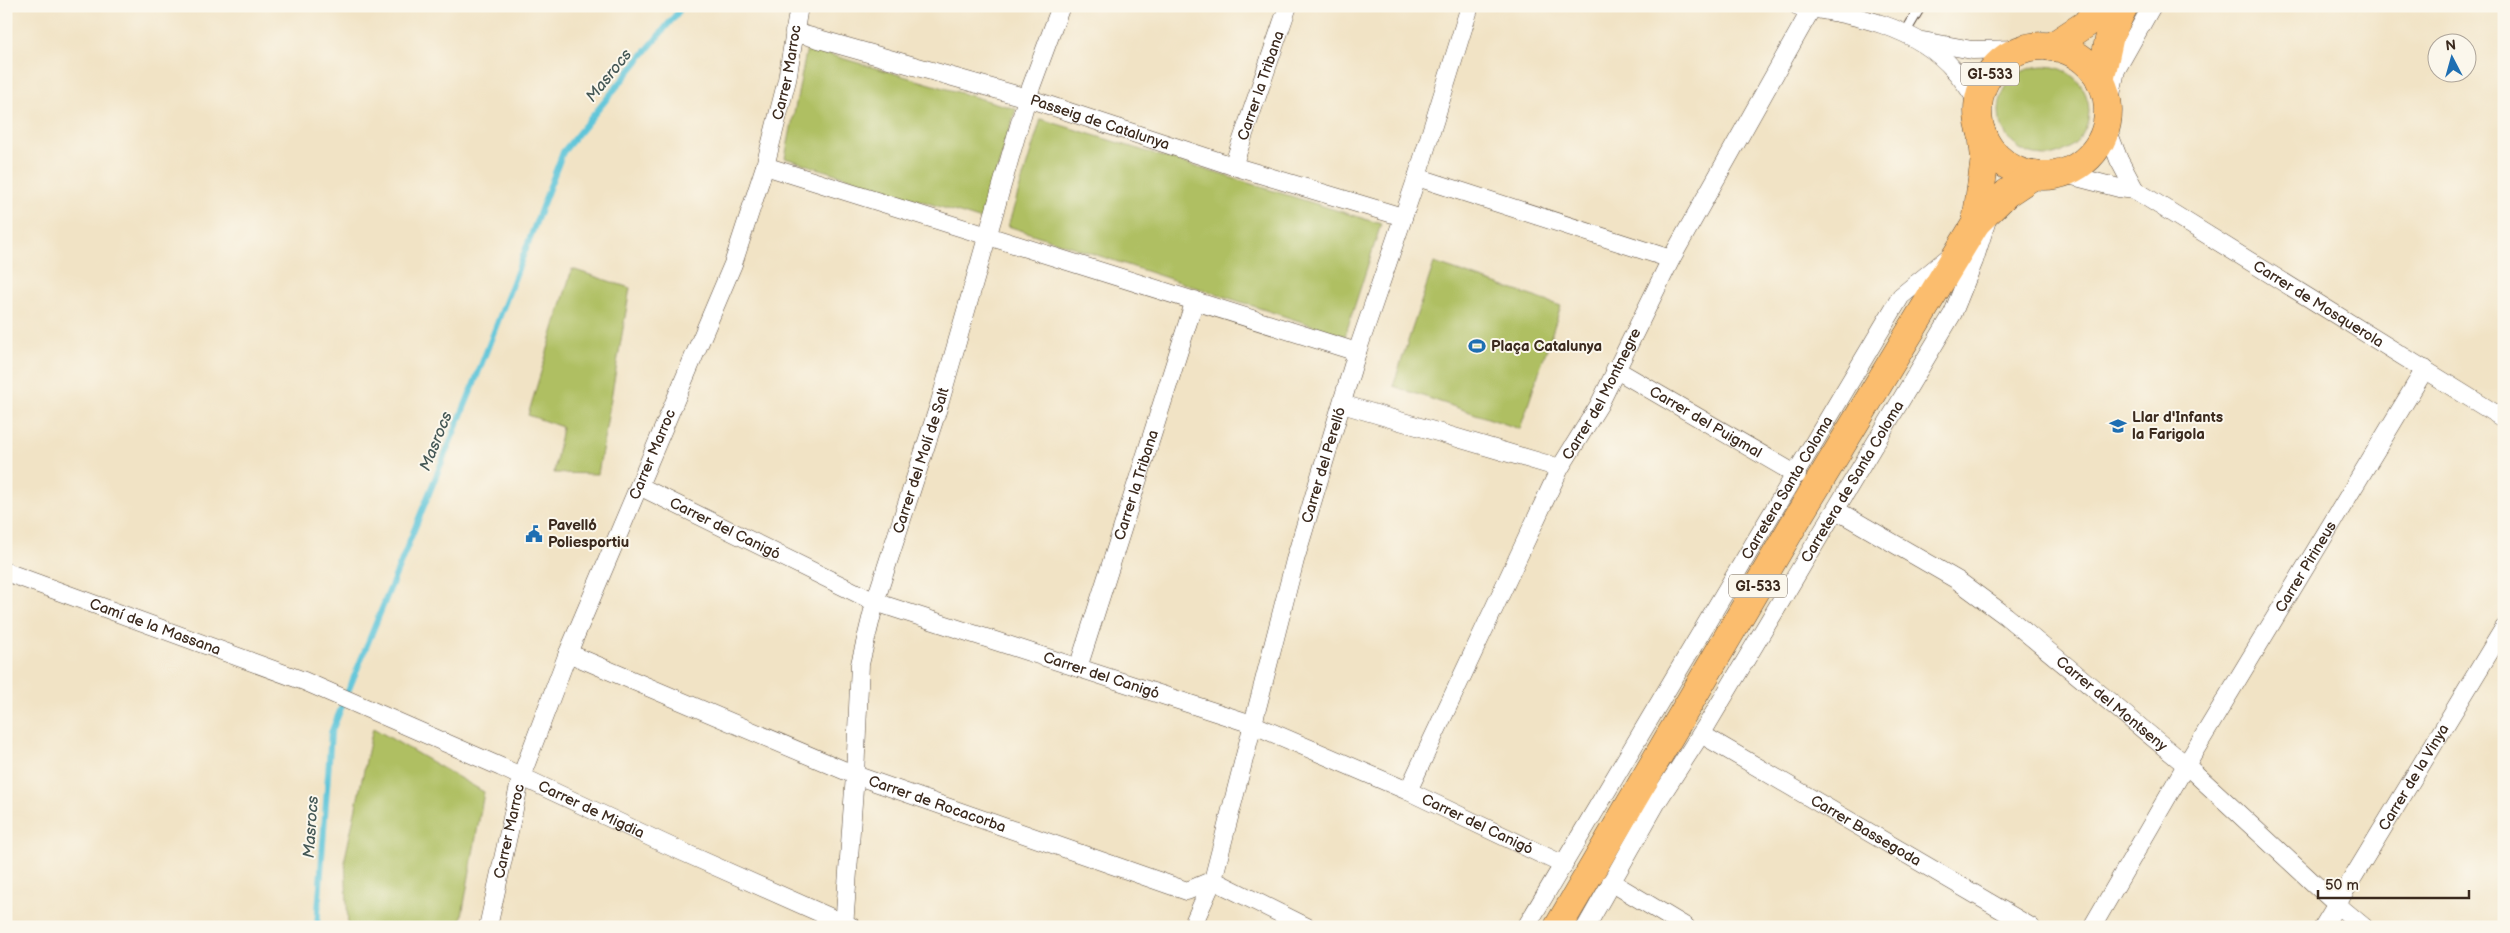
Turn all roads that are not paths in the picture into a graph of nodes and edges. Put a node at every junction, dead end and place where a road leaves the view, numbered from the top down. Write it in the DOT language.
graph roads {
  1 [pos="799,6"];
  2 [pos="1061,6"];
  3 [pos="1288,6"];
  4 [pos="1470,6"];
  5 [pos="1921,6"];
  6 [pos="2124,6"];
  7 [pos="2152,6"];
  8 [pos="1807,7"];
  9 [pos="2096,9"];
  10 [pos="794,32"];
  11 [pos="1913,37"];
  12 [pos="2051,47"];
  13 [pos="2023,49"];
  14 [pos="2100,81"];
  15 [pos="1027,98"];
  16 [pos="1978,102"];
  17 [pos="2107,118"];
  18 [pos="1982,134"];
  19 [pos="765,166"];
  20 [pos="1233,166"];
  21 [pos="2047,174"];
  22 [pos="1417,177"];
  23 [pos="2135,190"];
  24 [pos="1984,216"];
  25 [pos="1403,217"];
  26 [pos="988,234"];
  27 [pos="1962,248"];
  28 [pos="1671,259"];
  29 [pos="1195,300"];
  30 [pos="1357,352"];
  31 [pos="1616,369"];
  32 [pos="2425,369"];
  33 [pos="1342,404"];
  34 [pos="2504,419"];
  35 [pos="1560,468"];
  36 [pos="1797,475"];
  37 [pos="639,486"];
  38 [pos="1836,510"];
  39 [pos="6,572"];
  40 [pos="875,602"];
  41 [pos="2504,628"];
  42 [pos="568,652"];
  43 [pos="1078,668"];
  44 [pos="304,681"];
  45 [pos="1252,724"];
  46 [pos="1701,734"];
  47 [pos="2186,765"];
  48 [pos="855,776"];
  49 [pos="521,778"];
  50 [pos="1408,791"];
  51 [pos="1564,865"];
  52 [pos="1214,880"];
  53 [pos="1611,882"];
  54 [pos="2335,904"];
  55 [pos="846,926"];
  56 [pos="488,927"];
  57 [pos="1192,927"];
  58 [pos="1307,927"];
  59 [pos="1526,927"];
  60 [pos="1558,927"];
  61 [pos="1586,927"];
  62 [pos="1686,927"];
  63 [pos="2031,927"];
  64 [pos="2092,927"];
  65 [pos="2323,927"];
  66 [pos="2364,927"];
  1 -- 10 [label="street, Carrer Marroc"];
  2 -- 15 [label="street, Carrer del Molí de Salt"];
  3 -- 20 [label="street, Carrer la Tribana"];
  4 -- 22 [label="street, Carrer del Perelló"];
  5 -- 11 [label="lane"];
  6 -- 14 [label="main road, GI-533"];
  7 -- 17 [label="street"];
  8 -- 11 [label="street"];
  8 -- 28 [label="street, Carrer del Montnegre"];
  9 -- 12 [label="main road, GI-533"];
  10 -- 15 [label="street, Passeig de Catalunya"];
  10 -- 19 [label="street, Carrer Marroc"];
  11 -- 13 [label="street"];
  11 -- 16 [label="street"];
  12 -- 13 [label="main road, GI-533"];
  12 -- 14 [label="main road, GI-533"];
  13 -- 16 [label="main road, GI-533"];
  14 -- 17 [label="main road, GI-533"];
  15 -- 20 [label="street, Passeig de Catalunya"];
  15 -- 26 [label="street, Carrer del Molí de Salt"];
  16 -- 18 [label="main road, GI-533"];
  17 -- 21 [label="main road, GI-533"];
  17 -- 23 [label="street"];
  18 -- 21 [label="main road, GI-533"];
  18 -- 24 [label="main road, GI-533"];
  19 -- 26 [label="street"];
  19 -- 37 [label="street, Carrer Marroc"];
  20 -- 25 [label="street, Passeig de Catalunya"];
  21 -- 23 [label="street, Carrer de Mosquerola"];
  21 -- 24 [label="main road, Carretera Santa Coloma / GI-533"];
  22 -- 25 [label="street, Carrer del Perelló"];
  22 -- 28 [label="street"];
  23 -- 32 [label="street, Carrer de Mosquerola"];
  24 -- 27 [label="main road, Carretera Santa Coloma / GI-533"];
  24 -- 38 [label="street, Carretera de Santa Coloma"];
  25 -- 30 [label="street, Carrer del Perelló"];
  26 -- 29 [label="street"];
  26 -- 40 [label="street, Carrer del Molí de Salt"];
  27 -- 36 [label="street, Carretera Santa Coloma"];
  27 -- 60 [label="main road, Carretera Santa Coloma / GI-533"];
  28 -- 31 [label="street, Carrer del Montnegre"];
  29 -- 30 [label="street"];
  29 -- 43 [label="street, Carrer la Tribana"];
  30 -- 33 [label="street, Carrer del Perelló"];
  31 -- 35 [label="street, Carrer del Montnegre"];
  31 -- 36 [label="street, Carrer del Puigmal"];
  32 -- 34 [label="street, Carrer de Mosquerola"];
  32 -- 47 [label="street, Carrer Pirineus"];
  33 -- 35 [label="street"];
  33 -- 45 [label="street, Carrer del Perelló"];
  35 -- 50 [label="street, Carrer del Montnegre"];
  36 -- 51 [label="street, Carretera Santa Coloma"];
  37 -- 40 [label="street, Carrer del Canigó"];
  37 -- 42 [label="street, Carrer Marroc"];
  38 -- 46 [label="street, Carretera de Santa Coloma"];
  38 -- 47 [label="street, Carrer del Montseny"];
  39 -- 44 [label="street, Camí de la Massana"];
  40 -- 43 [label="street, Carrer del Canigó"];
  40 -- 48 [label="street, Carrer del Molí de Salt"];
  41 -- 54 [label="street, Carrer de la Vinya"];
  42 -- 48 [label="street, Carrer de Rocacorba"];
  42 -- 49 [label="street, Carrer Marroc"];
  43 -- 45 [label="street, Carrer del Canigó"];
  44 -- 49 [label="street, Carrer de Migdia"];
  45 -- 50 [label="street, Carrer del Canigó"];
  45 -- 52 [label="street, Carrer del Perelló"];
  46 -- 53 [label="street, Carretera de Santa Coloma"];
  46 -- 63 [label="street, Carrer Bassegoda"];
  47 -- 54 [label="street, Carrer del Montseny"];
  47 -- 64 [label="street, Carrer Pirineus"];
  48 -- 52 [label="street, Carrer de Rocacorba"];
  48 -- 55 [label="street, Carrer del Molí de Salt"];
  49 -- 55 [label="street, Carrer de Migdia"];
  49 -- 56 [label="street, Carrer Marroc"];
  50 -- 51 [label="street, Carrer del Canigó"];
  51 -- 59 [label="street, Carretera Santa Coloma"];
  52 -- 57 [label="street, Carrer del Perelló"];
  52 -- 58 [label="street"];
  53 -- 61 [label="street, Carretera de Santa Coloma"];
  53 -- 62 [label="street"];
  54 -- 65 [label="street, Carrer de la Vinya"];
  54 -- 66 [label="street, Carrer del Montseny"];
}
